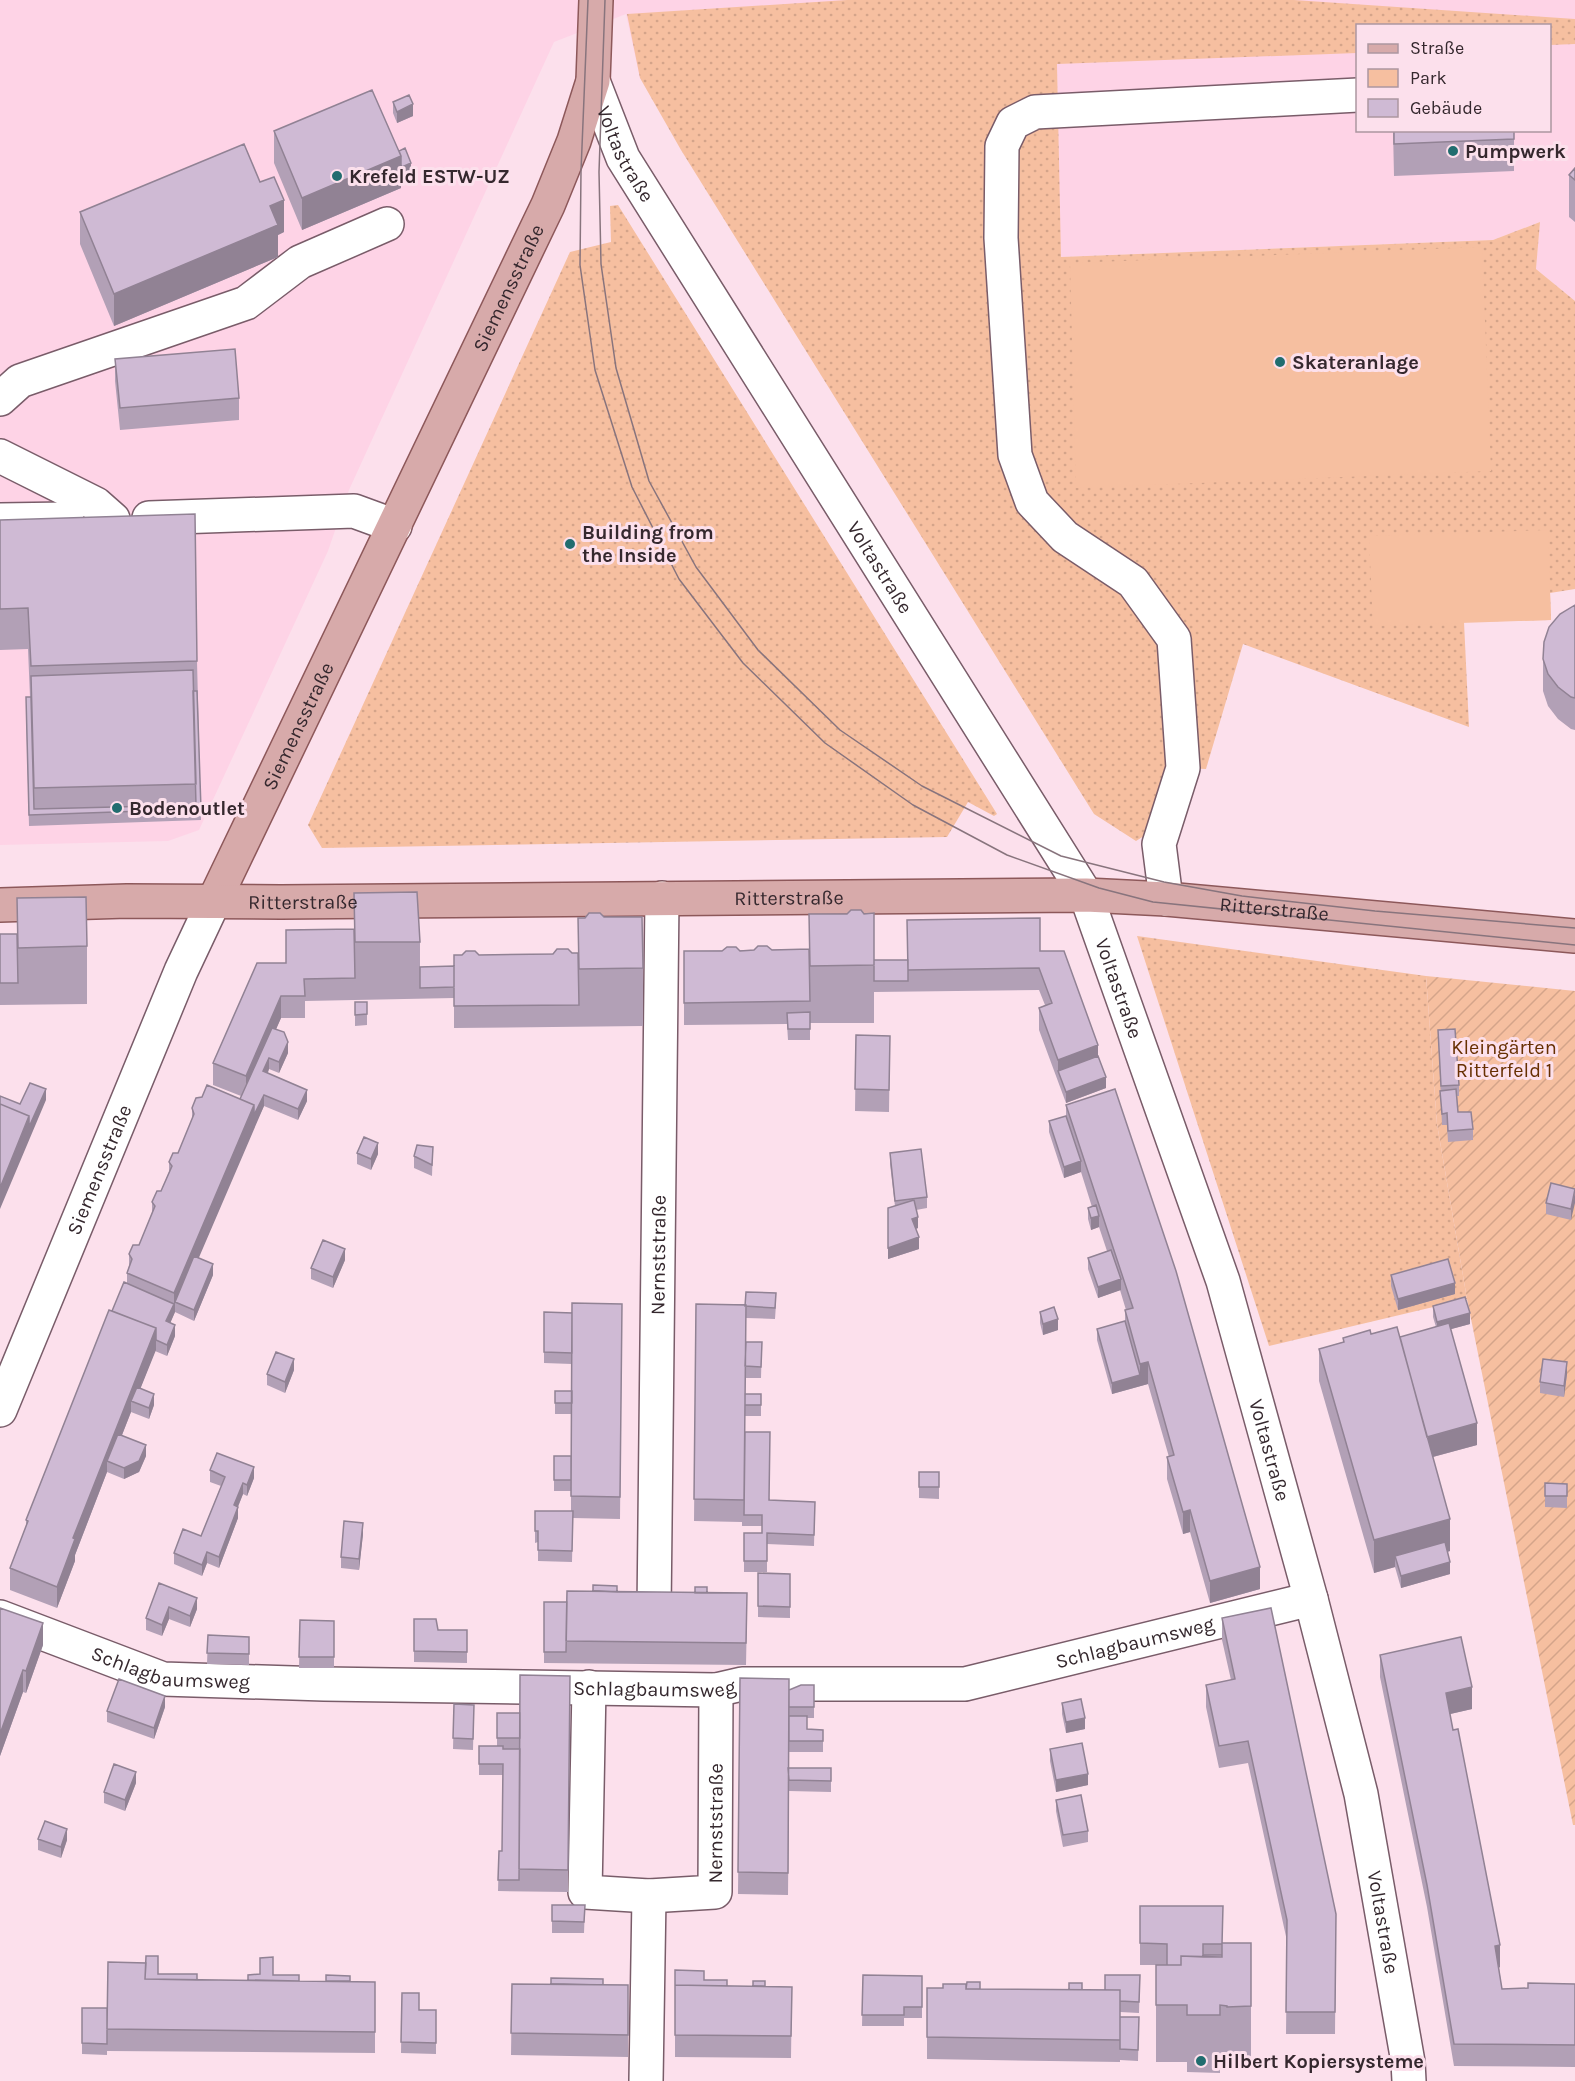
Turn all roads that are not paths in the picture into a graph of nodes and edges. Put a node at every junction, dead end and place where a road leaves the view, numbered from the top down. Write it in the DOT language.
graph roads {
  1 [pos="596,0"];
  2 [pos="593,81"];
  3 [pos="1356,95"];
  4 [pos="387,224"];
  5 [pos="0,399"];
  6 [pos="0,456"];
  7 [pos="113,519"];
  8 [pos="0,520"];
  9 [pos="395,526"];
  10 [pos="1086,895"];
  11 [pos="662,898"];
  12 [pos="1166,899"];
  13 [pos="214,901"];
  14 [pos="0,905"];
  15 [pos="1575,936"];
  16 [pos="0,1410"];
  17 [pos="1311,1599"];
  18 [pos="654,1612"];
  19 [pos="0,1617"];
  20 [pos="589,1687"];
  21 [pos="729,1687"];
  22 [pos="649,1896"];
  23 [pos="646,2081"];
  24 [pos="1409,2081"];
  1 -- 2 [label="main road, Voltastraße"];
  2 -- 9 [label="main road, Siemensstraße"];
  2 -- 10 [label="street, Voltastraße"];
  3 -- 12 [label="street"];
  4 -- 5 [label="street"];
  6 -- 7 [label="street"];
  7 -- 8 [label="street"];
  7 -- 9 [label="street"];
  9 -- 13 [label="main road, Siemensstraße"];
  10 -- 11 [label="main road, Ritterstraße"];
  10 -- 12 [label="main road, Ritterstraße"];
  10 -- 17 [label="street, Voltastraße"];
  11 -- 13 [label="main road, Ritterstraße"];
  11 -- 18 [label="street, Nernststraße"];
  12 -- 15 [label="main road, Ritterstraße"];
  13 -- 14 [label="main road, Ritterstraße"];
  13 -- 16 [label="street, Siemensstraße"];
  17 -- 21 [label="street, Schlagbaumsweg"];
  17 -- 24 [label="street, Voltastraße"];
  19 -- 20 [label="street, Schlagbaumsweg"];
  20 -- 21 [label="street, Schlagbaumsweg"];
  20 -- 22 [label="street, Nernststraße"];
  21 -- 22 [label="street, Nernststraße"];
  22 -- 23 [label="street"];
}
